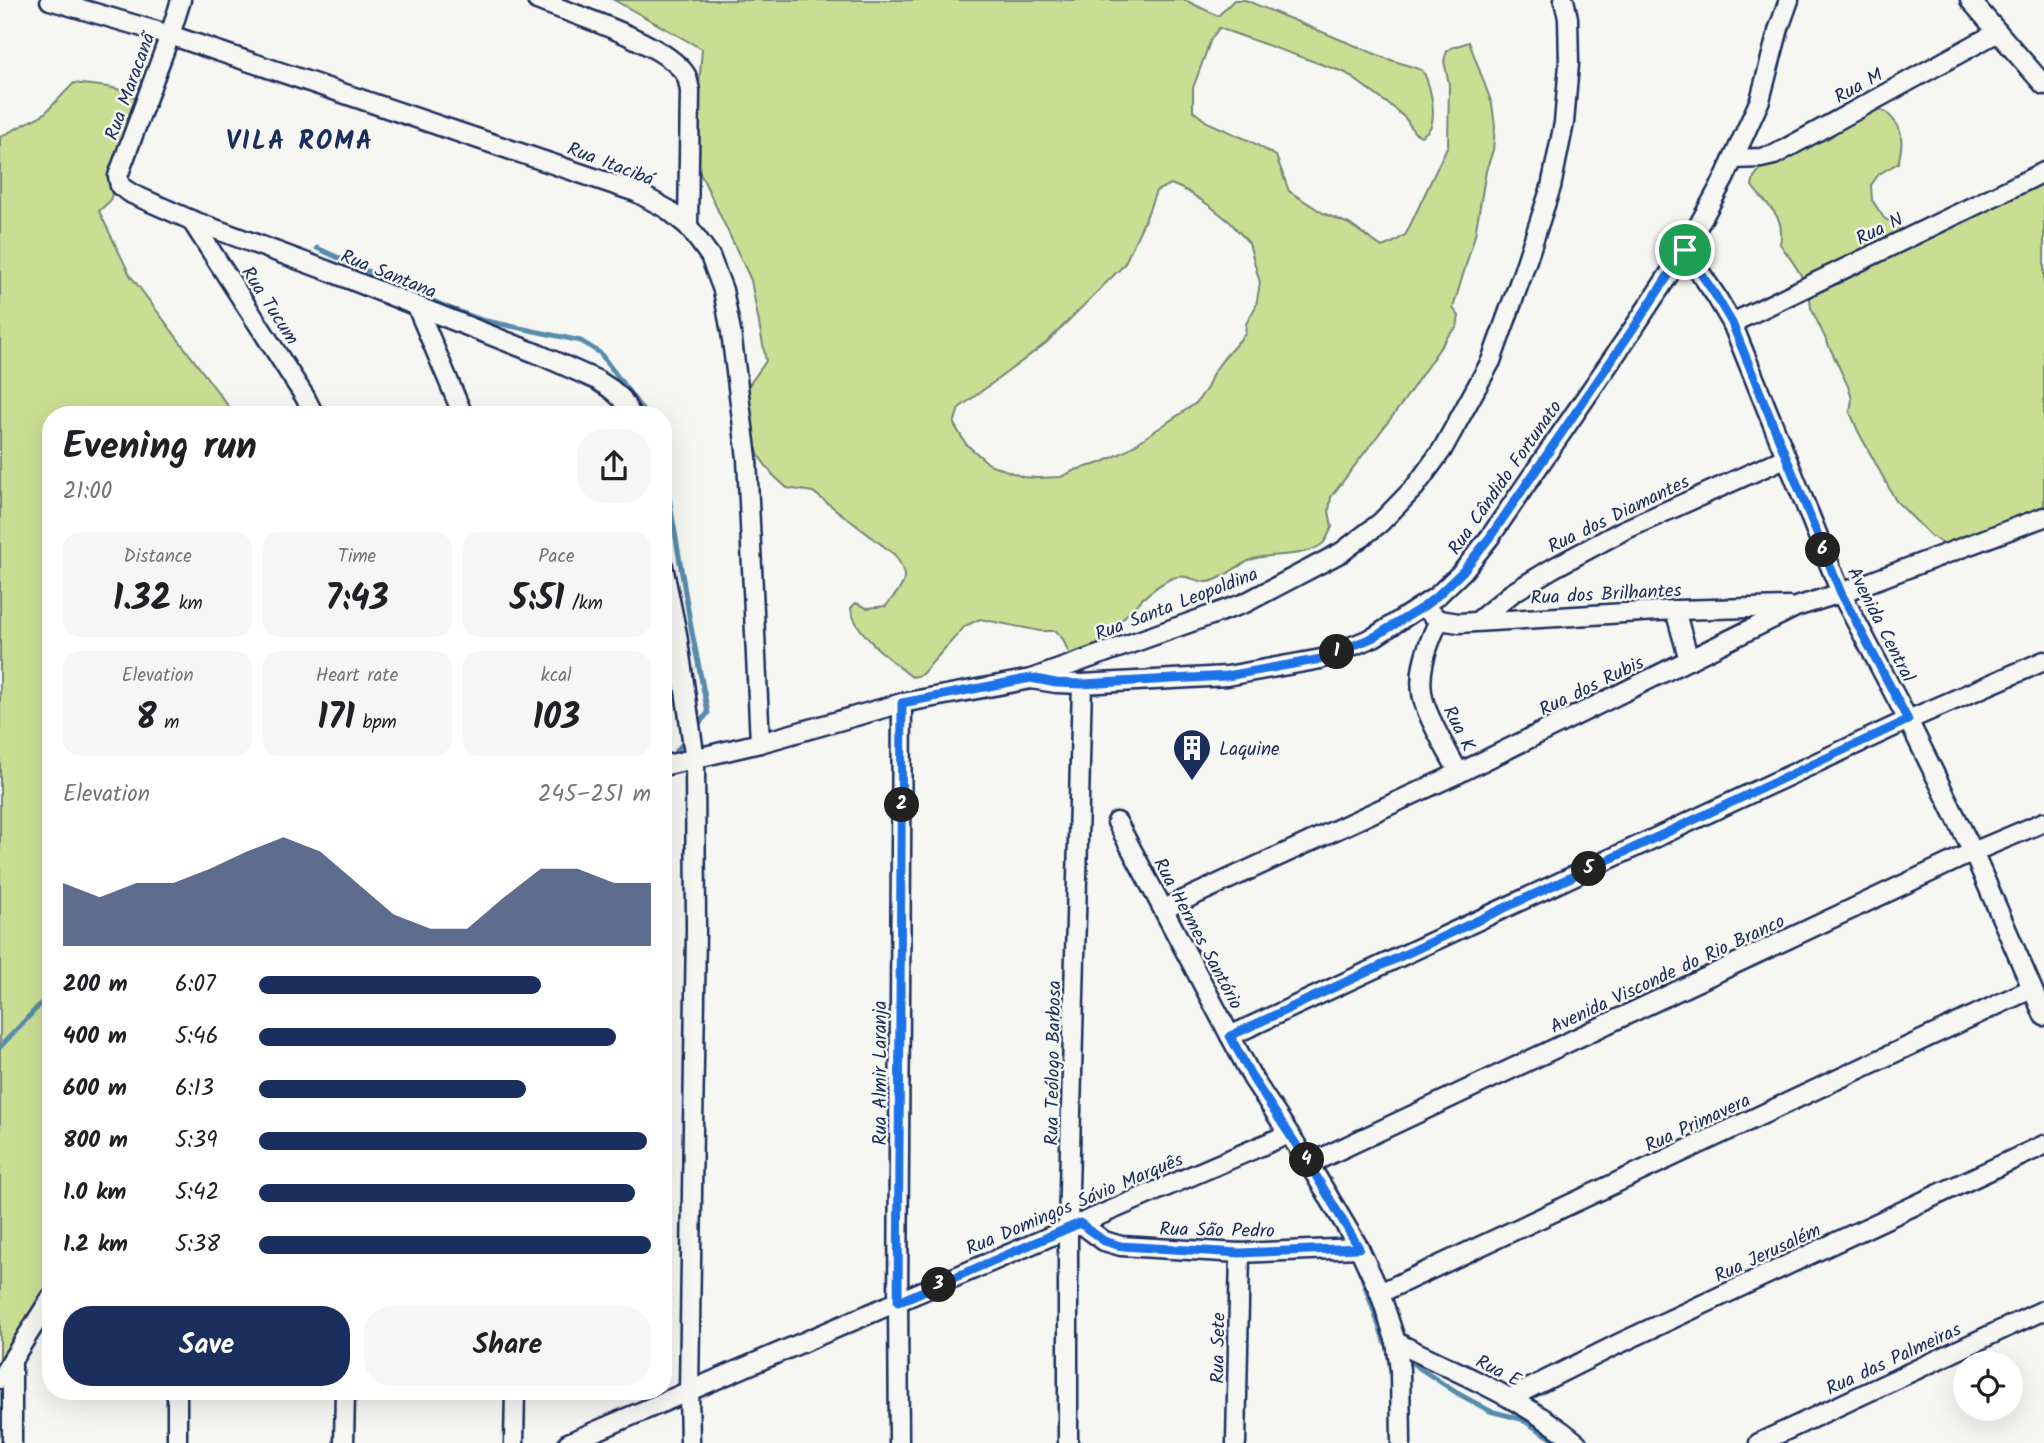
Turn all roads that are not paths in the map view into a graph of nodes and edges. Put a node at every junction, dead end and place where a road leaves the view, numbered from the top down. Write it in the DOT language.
graph roads {
  1 [pos="50,0"];
  2 [pos="181,0"];
  3 [pos="537,0"];
  4 [pos="1564,0"];
  5 [pos="1789,0"];
  6 [pos="1970,0"];
  7 [pos="1998,32"];
  8 [pos="170,35"];
  9 [pos="2044,85"];
  10 [pos="1734,159"];
  11 [pos="2044,172"];
  12 [pos="120,186"];
  13 [pos="191,220"];
  14 [pos="688,226"];
  15 [pos="1685,250"];
  16 [pos="417,307"];
  17 [pos="1732,323"];
  18 [pos="309,406"];
  19 [pos="459,406"];
  20 [pos="626,406"];
  21 [pos="1786,458"];
  22 [pos="2044,517"];
  23 [pos="1841,593"];
  24 [pos="1423,607"];
  25 [pos="1796,607"];
  26 [pos="1675,610"];
  27 [pos="1438,620"];
  28 [pos="1478,621"];
  29 [pos="672,646"];
  30 [pos="1689,660"];
  31 [pos="2044,662"];
  32 [pos="1031,678"];
  33 [pos="1082,684"];
  34 [pos="902,703"];
  35 [pos="1908,720"];
  36 [pos="760,743"];
  37 [pos="695,760"];
  38 [pos="672,764"];
  39 [pos="1459,774"];
  40 [pos="1117,822"];
  41 [pos="2044,822"];
  42 [pos="1973,852"];
  43 [pos="1164,909"];
  44 [pos="2031,989"];
  45 [pos="2044,1016"];
  46 [pos="1230,1036"];
  47 [pos="1289,1135"];
  48 [pos="2044,1145"];
  49 [pos="1309,1164"];
  50 [pos="1074,1226"];
  51 [pos="1359,1248"];
  52 [pos="1240,1253"];
  53 [pos="1380,1293"];
  54 [pos="898,1302"];
  55 [pos="2044,1310"];
  56 [pos="42,1313"];
  57 [pos="1396,1342"];
  58 [pos="12,1361"];
  59 [pos="0,1379"];
  60 [pos="690,1391"];
  61 [pos="1510,1398"];
  62 [pos="672,1399"];
  63 [pos="177,1400"];
  64 [pos="345,1400"];
  65 [pos="514,1400"];
  66 [pos="669,1400"];
  67 [pos="12,1443"];
  68 [pos="177,1443"];
  69 [pos="344,1443"];
  70 [pos="514,1443"];
  71 [pos="568,1443"];
  72 [pos="690,1443"];
  73 [pos="900,1443"];
  74 [pos="1068,1443"];
  75 [pos="1236,1443"];
  76 [pos="1401,1443"];
  77 [pos="1577,1443"];
  78 [pos="1759,1443"];
  1 -- 8 [label="street, Rua Itacibá"];
  2 -- 8 [label="street, Rua Maracanã"];
  3 -- 14 [label="street"];
  4 -- 32 [label="street, Rua Santa Leopoldina"];
  5 -- 10 [label="street, Rua Cândido Fortunato"];
  6 -- 7 [label="street"];
  7 -- 9 [label="street"];
  7 -- 10 [label="street, Rua M"];
  8 -- 12 [label="street, Rua Maracanã"];
  8 -- 14 [label="street, Rua Itacibá"];
  10 -- 15 [label="street, Rua Cândido Fortunato"];
  11 -- 17 [label="street, Rua N"];
  12 -- 13 [label="street, Rua Santana"];
  13 -- 16 [label="street, Rua Santana"];
  13 -- 18 [label="street, Rua Tucum"];
  14 -- 36 [label="street, Rua Itacibá"];
  15 -- 17 [label="street, Avenida Central"];
  15 -- 24 [label="street, Rua Cândido Fortunato"];
  16 -- 19 [label="street"];
  16 -- 20 [label="street, Rua Santana"];
  17 -- 21 [label="street, Avenida Central"];
  21 -- 23 [label="street, Avenida Central"];
  21 -- 28 [label="street, Rua dos Diamantes"];
  22 -- 23 [label="street, Rua dos Rubis"];
  23 -- 25 [label="street, Rua dos Rubis"];
  23 -- 35 [label="street, Avenida Central"];
  24 -- 27 [label="street"];
  24 -- 33 [label="street, Rua Cândido Fortunato"];
  25 -- 26 [label="street, Rua dos Brilhantes"];
  25 -- 30 [label="street, Rua dos Rubis"];
  26 -- 28 [label="street, Rua dos Brilhantes"];
  26 -- 30 [label="street"];
  27 -- 28 [label="street, Rua dos Brilhantes"];
  27 -- 39 [label="street, Rua K"];
  29 -- 37 [label="street"];
  30 -- 39 [label="street, Rua dos Rubis"];
  31 -- 35 [label="street"];
  32 -- 33 [label="street, Rua Cândido Fortunato"];
  32 -- 34 [label="street, Rua Santa Leopoldina"];
  33 -- 50 [label="street, Rua Teólogo Barbosa"];
  34 -- 36 [label="street, Rua Santa Leopoldina"];
  34 -- 54 [label="street, Rua Almir Laranja"];
  35 -- 42 [label="street, Avenida Central"];
  35 -- 46 [label="street"];
  36 -- 37 [label="street, Rua Santa Leopoldina"];
  37 -- 38 [label="street, Rua Santa Leopoldina"];
  37 -- 60 [label="street"];
  39 -- 43 [label="street, Rua dos Rubis"];
  40 -- 43 [label="street, Rua Hermes Santório"];
  41 -- 42 [label="street, Avenida Visconde do Rio Branco"];
  42 -- 44 [label="street, Avenida Central"];
  42 -- 49 [label="street, Avenida Visconde do Rio Branco"];
  43 -- 46 [label="street, Rua Hermes Santório"];
  44 -- 45 [label="street, Avenida Central"];
  44 -- 53 [label="street, Rua Primavera"];
  46 -- 47 [label="street, Rua Hermes Santório"];
  47 -- 49 [label="street, Rua Hermes Santório"];
  47 -- 50 [label="street, Rua Domingos Sávio Marquês"];
  48 -- 61 [label="street, Rua Jerusalém"];
  49 -- 51 [label="street, Rua Hermes Santório"];
  50 -- 52 [label="street, Rua São Pedro"];
  50 -- 54 [label="street, Rua Domingos Sávio Marquês"];
  50 -- 74 [label="street, Rua Teólogo Barbosa"];
  51 -- 52 [label="street, Rua São Pedro"];
  51 -- 53 [label="street, Rua Hermes Santório"];
  52 -- 75 [label="street, Rua Sete"];
  53 -- 57 [label="street, Rua Hermes Santório"];
  54 -- 60 [label="street, Rua Domingos Sávio Marquês"];
  54 -- 73 [label="street, Rua Almir Laranja"];
  55 -- 78 [label="street, Rua das Palmeiras"];
  56 -- 58 [label="street"];
  57 -- 61 [label="street, Rua E"];
  57 -- 76 [label="street, Rua Hermes Santório"];
  58 -- 59 [label="street"];
  58 -- 67 [label="street"];
  60 -- 62 [label="street, Rua Domingos Sávio Marquês"];
  60 -- 72 [label="street"];
  61 -- 77 [label="street, Rua E"];
  63 -- 68 [label="street"];
  64 -- 69 [label="street"];
  65 -- 70 [label="street"];
  66 -- 71 [label="street, Rua Domingos Sávio Marquês"];
}
